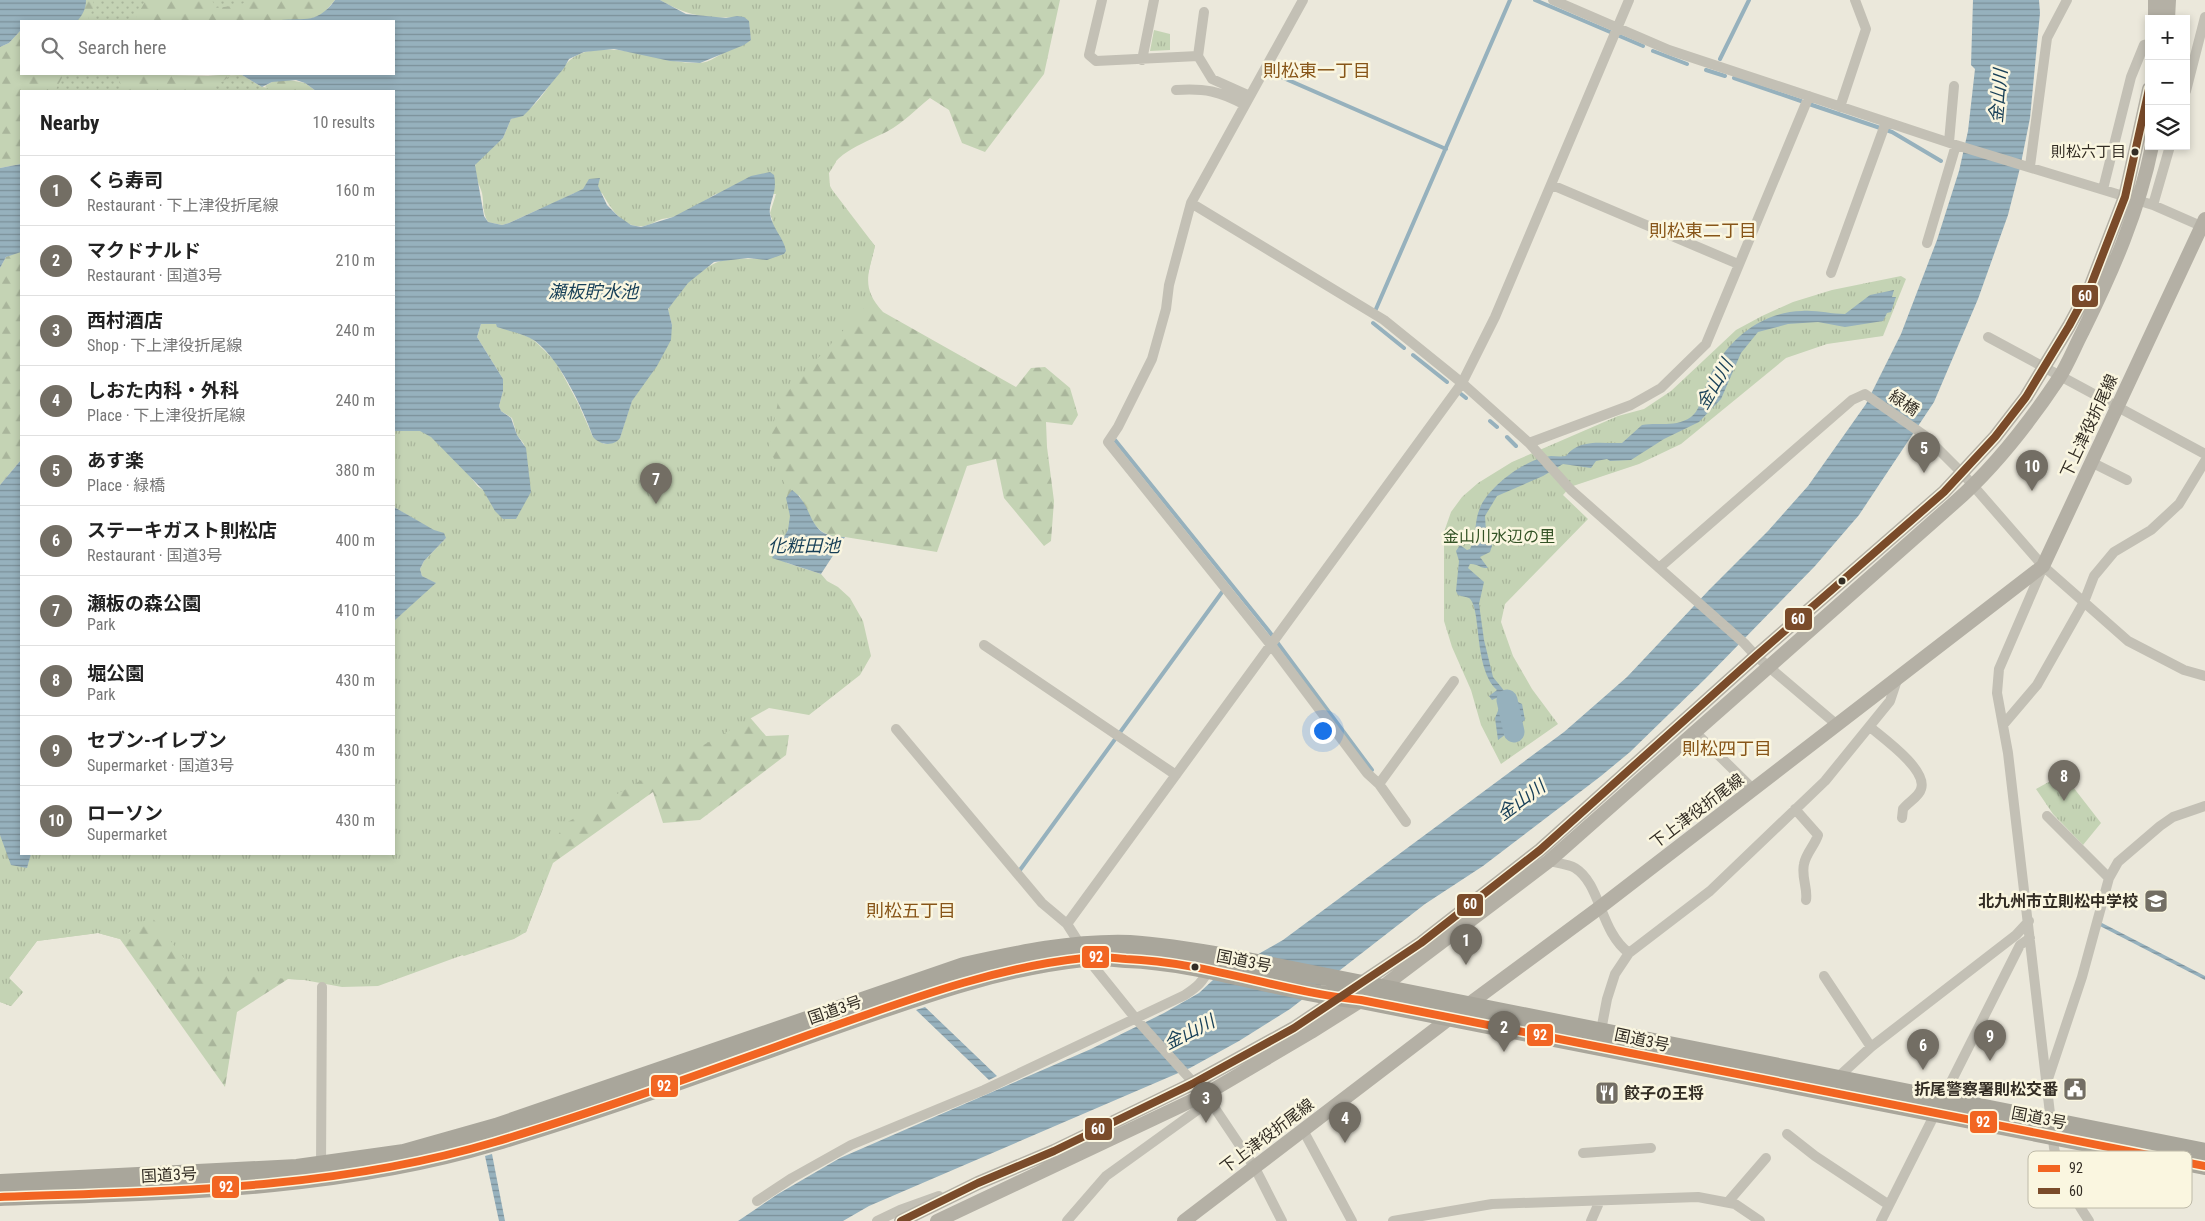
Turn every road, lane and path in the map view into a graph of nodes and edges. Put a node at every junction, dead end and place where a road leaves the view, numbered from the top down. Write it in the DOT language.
graph roads {
  1 [pos="1102,0"];
  2 [pos="1154,0"];
  3 [pos="1303,0"];
  4 [pos="1553,0"];
  5 [pos="1629,0"];
  6 [pos="1855,0"];
  7 [pos="2067,0"];
  8 [pos="2155,0"];
  9 [pos="2169,0"];
  10 [pos="1204,12"];
  11 [pos="2155,15"];
  12 [pos="2168,15"];
  13 [pos="2205,17"];
  14 [pos="1617,28"];
  15 [pos="2145,45"];
  16 [pos="1198,56"];
  17 [pos="1142,60"];
  18 [pos="2190,75"];
  19 [pos="1954,86"];
  20 [pos="1176,90"];
  21 [pos="1809,96"];
  22 [pos="1247,101"];
  23 [pos="2147,105"];
  24 [pos="1840,107"];
  25 [pos="1886,122"];
  26 [pos="1955,144"];
  27 [pos="2150,150"];
  28 [pos="2169,150"];
  29 [pos="2028,166"];
  30 [pos="1552,185"];
  31 [pos="2103,189"];
  32 [pos="2132,198"];
  33 [pos="1191,203"];
  34 [pos="2152,205"];
  35 [pos="2204,222"];
  36 [pos="1927,243"];
  37 [pos="1738,264"];
  38 [pos="1830,273"];
  39 [pos="1988,338"];
  40 [pos="2045,369"];
  41 [pos="2060,377"];
  42 [pos="1462,383"];
  43 [pos="2117,406"];
  44 [pos="1529,443"];
  45 [pos="2205,454"];
  46 [pos="2205,461"];
  47 [pos="2091,462"];
  48 [pos="1963,474"];
  49 [pos="2127,480"];
  50 [pos="1973,486"];
  51 [pos="2043,566"];
  52 [pos="1659,568"];
  53 [pos="2084,602"];
  54 [pos="1271,645"];
  55 [pos="984,646"];
  56 [pos="1756,656"];
  57 [pos="1769,667"];
  58 [pos="2205,676"];
  59 [pos="1897,680"];
  60 [pos="1454,681"];
  61 [pos="1836,724"];
  62 [pos="2003,725"];
  63 [pos="1870,727"];
  64 [pos="896,729"];
  65 [pos="1695,732"];
  66 [pos="1176,775"];
  67 [pos="1379,784"];
  68 [pos="1754,790"];
  69 [pos="2205,806"];
  70 [pos="1795,809"];
  71 [pos="2047,816"];
  72 [pos="1902,818"];
  73 [pos="1406,822"];
  74 [pos="1548,861"];
  75 [pos="2109,878"];
  76 [pos="1806,900"];
  77 [pos="1599,908"];
  78 [pos="2029,921"];
  79 [pos="1067,924"];
  80 [pos="2030,938"];
  81 [pos="1084,951"];
  82 [pos="1629,953"];
  83 [pos="1211,970"];
  84 [pos="1824,976"];
  85 [pos="322,987"];
  86 [pos="1381,988"];
  87 [pos="1361,992"];
  88 [pos="1337,998"];
  89 [pos="1470,1005"];
  90 [pos="1450,1018"];
  91 [pos="1136,1019"];
  92 [pos="1600,1039"];
  93 [pos="1871,1046"];
  94 [pos="1836,1079"];
  95 [pos="2046,1082"];
  96 [pos="1194,1083"];
  97 [pos="1208,1097"];
  98 [pos="1939,1107"];
  99 [pos="2052,1128"];
  100 [pos="1303,1130"];
  101 [pos="1787,1134"];
  102 [pos="1651,1148"];
  103 [pos="2055,1151"];
  104 [pos="2145,1151"];
  105 [pos="2205,1152"];
  106 [pos="1583,1153"];
  107 [pos="1766,1158"];
  108 [pos="2192,1163"];
  109 [pos="2205,1166"];
  110 [pos="1255,1168"];
  111 [pos="321,1171"];
  112 [pos="0,1183"];
  113 [pos="978,1183"];
  114 [pos="0,1197"];
  115 [pos="757,1201"];
  116 [pos="1728,1202"];
  117 [pos="1598,1205"];
  118 [pos="1889,1205"];
  119 [pos="2081,1208"];
  120 [pos="877,1221"];
  121 [pos="901,1221"];
  122 [pos="937,1221"];
  123 [pos="1067,1221"];
  124 [pos="1184,1221"];
  125 [pos="1282,1221"];
  126 [pos="1352,1221"];
  127 [pos="1394,1221"];
  128 [pos="1591,1221"];
  129 [pos="1760,1221"];
  130 [pos="1881,1221"];
  131 [pos="2089,1221"];
  1 -- 17 [label="street"];
  2 -- 17 [label="street"];
  3 -- 22 [label="street"];
  4 -- 14 [label="street"];
  5 -- 14 [label="street"];
  6 -- 24 [label="street"];
  7 -- 29 [label="street"];
  8 -- 11 [label="street"];
  9 -- 12 [label="street"];
  10 -- 16 [label="street"];
  13 -- 18 [label="street"];
  14 -- 21 [label="street"];
  14 -- 30 [label="street"];
  15 -- 31 [label="street"];
  16 -- 17 [label="street"];
  16 -- 22 [label="street"];
  19 -- 26 [label="street"];
  20 -- 22 [label="street"];
  21 -- 24 [label="street"];
  21 -- 37 [label="street"];
  22 -- 33 [label="street"];
  23 -- 32 [label="street"];
  24 -- 25 [label="street"];
  25 -- 26 [label="street"];
  25 -- 38 [label="street"];
  26 -- 29 [label="street"];
  26 -- 36 [label="street"];
  27 -- 32 [label="street"];
  28 -- 34 [label="street"];
  29 -- 31 [label="street"];
  30 -- 37 [label="street"];
  30 -- 42 [label="street"];
  31 -- 32 [label="street"];
  32 -- 34 [label="street"];
  32 -- 40 [label="street"];
  32 -- 41 [label="street"];
  33 -- 42 [label="street"];
  33 -- 54 [label="street"];
  34 -- 35 [label="street"];
  35 -- 43 [label="street, 下上津役折尾線"];
  37 -- 44 [label="street"];
  39 -- 40 [label="street"];
  40 -- 41 [label="street"];
  40 -- 48 [label="street"];
  41 -- 43 [label="street"];
  41 -- 50 [label="street"];
  42 -- 44 [label="street"];
  42 -- 54 [label="street"];
  43 -- 45 [label="street"];
  43 -- 47 [label="street, 下上津役折尾線"];
  44 -- 52 [label="street"];
  46 -- 53 [label="street"];
  47 -- 49 [label="street"];
  47 -- 51 [label="street, 下上津役折尾線"];
  48 -- 50 [label="street, 緑橋"];
  48 -- 52 [label="street, 緑橋"];
  48 -- 56 [label="street"];
  50 -- 51 [label="street, 緑橋"];
  50 -- 57 [label="street"];
  51 -- 53 [label="street, 緑橋"];
  51 -- 59 [label="street, 下上津役折尾線"];
  51 -- 62 [label="street"];
  52 -- 56 [label="street"];
  53 -- 58 [label="street, 緑橋"];
  53 -- 62 [label="street"];
  54 -- 66 [label="street"];
  54 -- 67 [label="street"];
  55 -- 66 [label="street"];
  56 -- 57 [label="street"];
  56 -- 87 [label="street"];
  57 -- 61 [label="street"];
  57 -- 65 [label="street"];
  59 -- 61 [label="street, 下上津役折尾線"];
  59 -- 63 [label="street"];
  60 -- 67 [label="street"];
  61 -- 68 [label="street, 下上津役折尾線"];
  62 -- 78 [label="street"];
  63 -- 70 [label="street"];
  63 -- 72 [label="street"];
  64 -- 79 [label="street"];
  65 -- 68 [label="street"];
  65 -- 74 [label="street"];
  66 -- 79 [label="street"];
  67 -- 73 [label="street"];
  68 -- 77 [label="street, 下上津役折尾線"];
  69 -- 75 [label="street"];
  70 -- 76 [label="street"];
  70 -- 82 [label="street"];
  71 -- 75 [label="street"];
  74 -- 77 [label="street"];
  74 -- 86 [label="street"];
  75 -- 95 [label="street"];
  77 -- 82 [label="street"];
  77 -- 89 [label="street, 下上津役折尾線"];
  78 -- 80 [label="street"];
  78 -- 93 [label="street"];
  79 -- 81 [label="street"];
  80 -- 95 [label="street"];
  80 -- 98 [label="street"];
  81 -- 83 [label="highway, 国道3号"];
  81 -- 87 [label="highway, 国道3号"];
  81 -- 91 [label="street"];
  81 -- 111 [label="highway, 国道3号"];
  82 -- 92 [label="street"];
  83 -- 88 [label="highway, 国道3号"];
  83 -- 91 [label="street"];
  84 -- 93 [label="street"];
  85 -- 111 [label="street"];
  86 -- 87 [label="highway, 国道3号"];
  86 -- 89 [label="highway, 国道3号"];
  87 -- 88 [label="highway, 国道3号"];
  87 -- 90 [label="highway, 国道3号"];
  87 -- 97 [label="street"];
  88 -- 96 [label="street"];
  89 -- 90 [label="street, 下上津役折尾線"];
  89 -- 92 [label="highway, 国道3号"];
  90 -- 92 [label="highway, 国道3号"];
  90 -- 100 [label="street, 下上津役折尾線"];
  91 -- 96 [label="street"];
  91 -- 115 [label="street"];
  92 -- 94 [label="highway, 国道3号"];
  92 -- 98 [label="highway, 国道3号"];
  93 -- 94 [label="street"];
  94 -- 98 [label="highway, 国道3号"];
  95 -- 99 [label="street"];
  96 -- 97 [label="street"];
  96 -- 113 [label="street"];
  97 -- 110 [label="street"];
  97 -- 122 [label="street"];
  97 -- 123 [label="street"];
  98 -- 99 [label="highway, 国道3号"];
  98 -- 118 [label="street"];
  99 -- 103 [label="street"];
  99 -- 104 [label="highway, 国道3号"];
  99 -- 105 [label="highway, 国道3号"];
  100 -- 110 [label="street, 下上津役折尾線"];
  100 -- 126 [label="street"];
  101 -- 118 [label="street"];
  102 -- 106 [label="street"];
  107 -- 116 [label="street"];
  108 -- 109 [label="highway, 国道3号"];
  110 -- 124 [label="street, 下上津役折尾線"];
  110 -- 125 [label="street"];
  111 -- 112 [label="highway, 国道3号"];
  111 -- 114 [label="highway, 国道3号"];
  113 -- 120 [label="street"];
  113 -- 121 [label="street"];
  116 -- 127 [label="street"];
  116 -- 129 [label="street"];
  117 -- 128 [label="street"];
  118 -- 130 [label="street"];
  119 -- 131 [label="street"];
}
